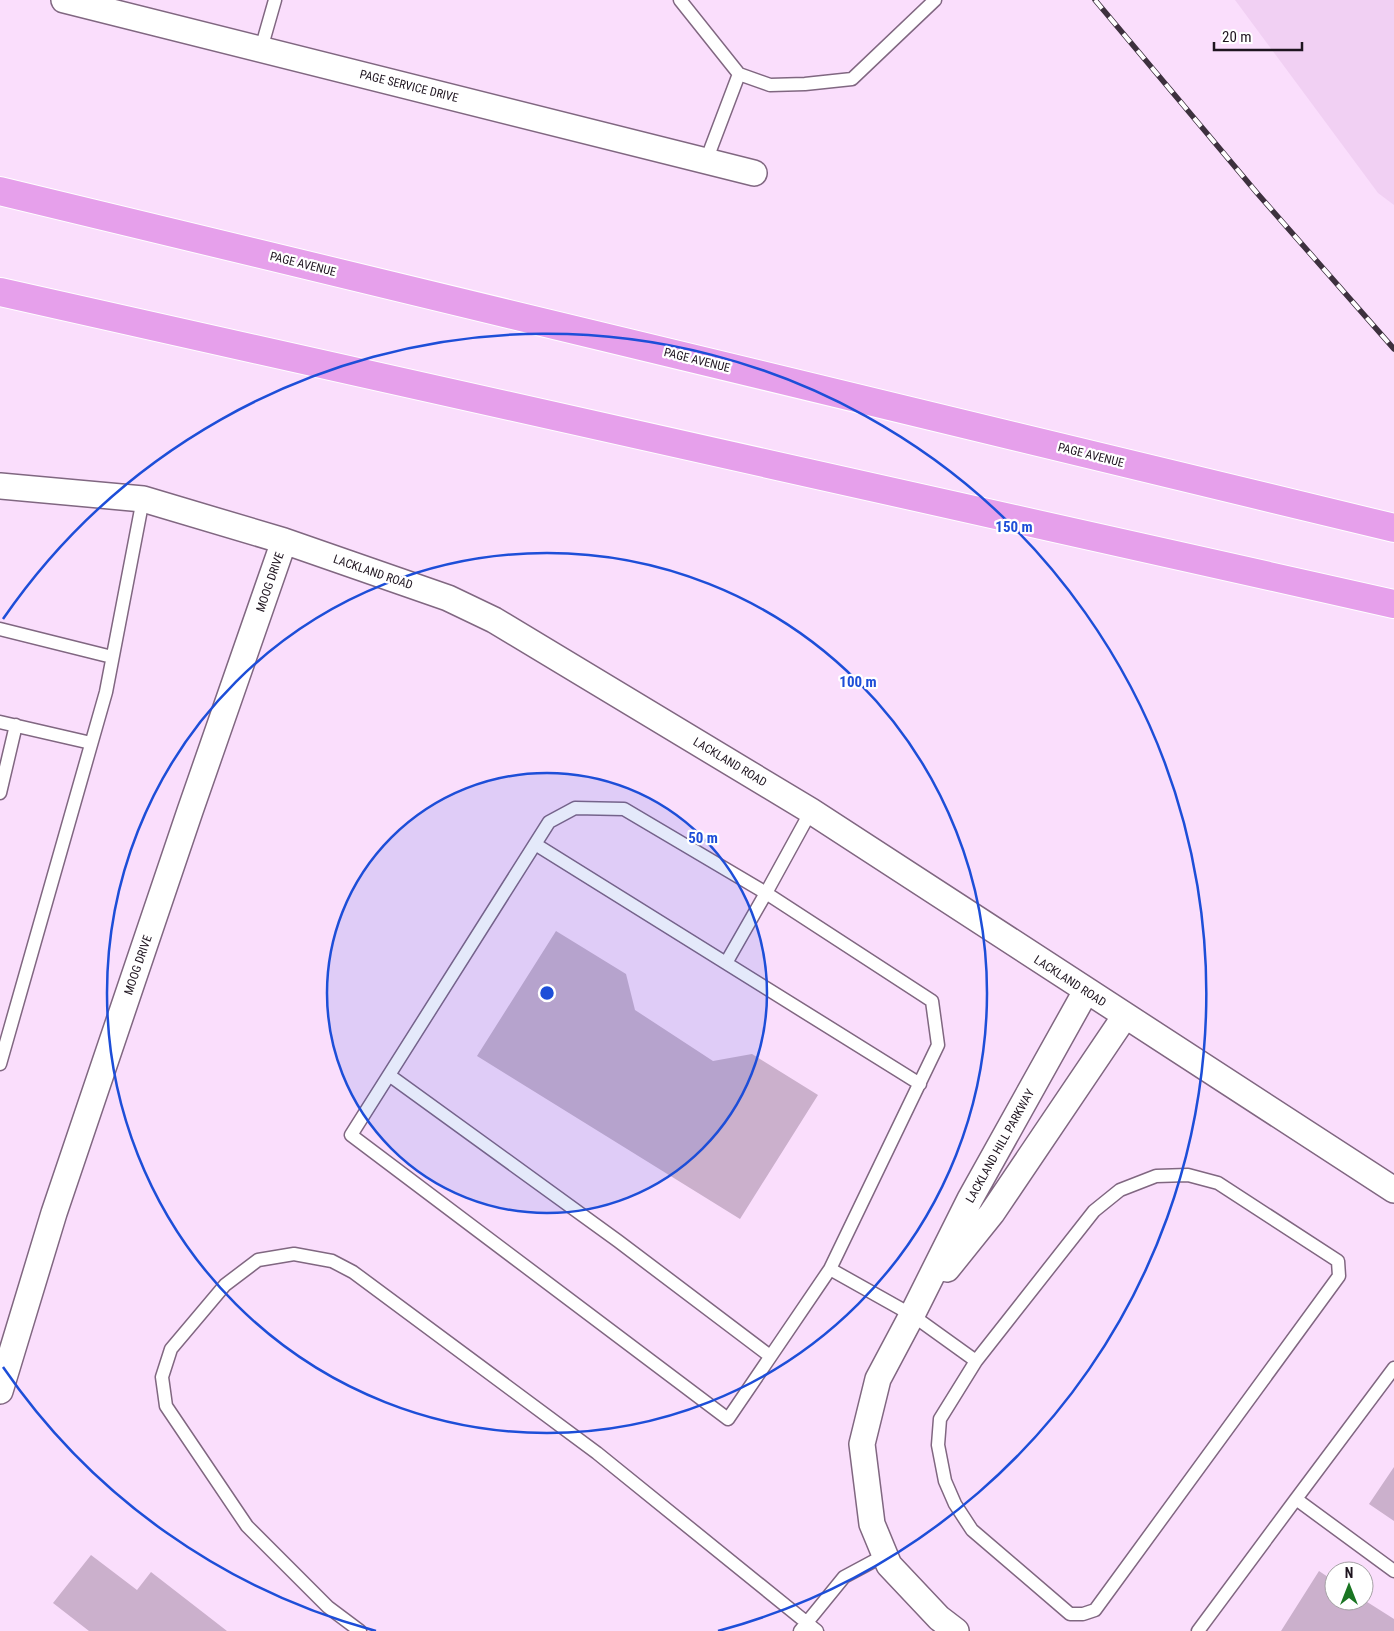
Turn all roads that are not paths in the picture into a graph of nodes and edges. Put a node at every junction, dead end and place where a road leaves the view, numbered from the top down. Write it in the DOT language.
graph roads {
  1 [pos="64,0"];
  2 [pos="274,0"];
  3 [pos="680,0"];
  4 [pos="935,0"];
  5 [pos="260,49"];
  6 [pos="739,74"];
  7 [pos="706,161"];
  8 [pos="754,173"];
  9 [pos="0,191"];
  10 [pos="0,292"];
  11 [pos="0,486"];
  12 [pos="144,499"];
  13 [pos="1394,528"];
  14 [pos="284,541"];
  15 [pos="1394,604"];
  16 [pos="0,630"];
  17 [pos="112,657"];
  18 [pos="0,722"];
  19 [pos="16,725"];
  20 [pos="92,743"];
  21 [pos="0,793"];
  22 [pos="811,811"];
  23 [pos="535,844"];
  24 [pos="766,893"];
  25 [pos="726,963"];
  26 [pos="1086,991"];
  27 [pos="1125,1016"];
  28 [pos="5,1030"];
  29 [pos="0,1064"];
  30 [pos="389,1075"];
  31 [pos="920,1084"];
  32 [pos="1394,1190"];
  33 [pos="830,1269"];
  34 [pos="915,1310"];
  35 [pos="770,1356"];
  36 [pos="976,1361"];
  37 [pos="1394,1368"];
  38 [pos="0,1391"];
  39 [pos="1296,1499"];
  40 [pos="885,1555"];
  41 [pos="1394,1571"];
  42 [pos="803,1627"];
  43 [pos="360,1631"];
  44 [pos="818,1631"];
  45 [pos="956,1631"];
  46 [pos="1198,1631"];
  1 -- 5 [label="street, PAGE SERVICE DRIVE"];
  2 -- 5 [label="lane"];
  3 -- 6 [label="lane"];
  4 -- 6 [label="lane"];
  5 -- 7 [label="street, PAGE SERVICE DRIVE"];
  6 -- 7 [label="lane"];
  7 -- 8 [label="street, PAGE SERVICE DRIVE"];
  9 -- 13 [label="highway, PAGE AVENUE"];
  10 -- 15 [label="highway"];
  11 -- 12 [label="street, LACKLAND ROAD"];
  12 -- 14 [label="street, LACKLAND ROAD"];
  12 -- 17 [label="lane"];
  14 -- 22 [label="street, LACKLAND ROAD"];
  14 -- 38 [label="street, MOOG DRIVE"];
  16 -- 17 [label="lane"];
  17 -- 20 [label="lane"];
  18 -- 19 [label="lane"];
  19 -- 20 [label="lane"];
  19 -- 21 [label="lane"];
  20 -- 28 [label="lane"];
  22 -- 24 [label="lane"];
  22 -- 26 [label="street, LACKLAND ROAD"];
  23 -- 24 [label="lane"];
  23 -- 25 [label="lane"];
  23 -- 30 [label="lane"];
  24 -- 25 [label="lane"];
  24 -- 31 [label="lane"];
  25 -- 31 [label="lane"];
  26 -- 27 [label="street, LACKLAND ROAD"];
  26 -- 34 [label="street, LACKLAND HILL PARKWAY"];
  27 -- 32 [label="street, LACKLAND ROAD"];
  27 -- 34 [label="street, LACKLAND HILL PARKWAY"];
  28 -- 29 [label="lane"];
  30 -- 35 [label="lane"];
  30 -- 35 [label="lane"];
  31 -- 33 [label="lane"];
  33 -- 34 [label="lane"];
  33 -- 35 [label="lane"];
  34 -- 36 [label="lane"];
  34 -- 40 [label="street, LACKLAND HILL PARKWAY"];
  36 -- 36 [label="lane"];
  37 -- 39 [label="lane"];
  39 -- 41 [label="lane"];
  39 -- 46 [label="lane"];
  40 -- 42 [label="lane"];
  40 -- 45 [label="street, LACKLAND HILL PARKWAY"];
  42 -- 43 [label="lane"];
  42 -- 44 [label="lane"];
}
